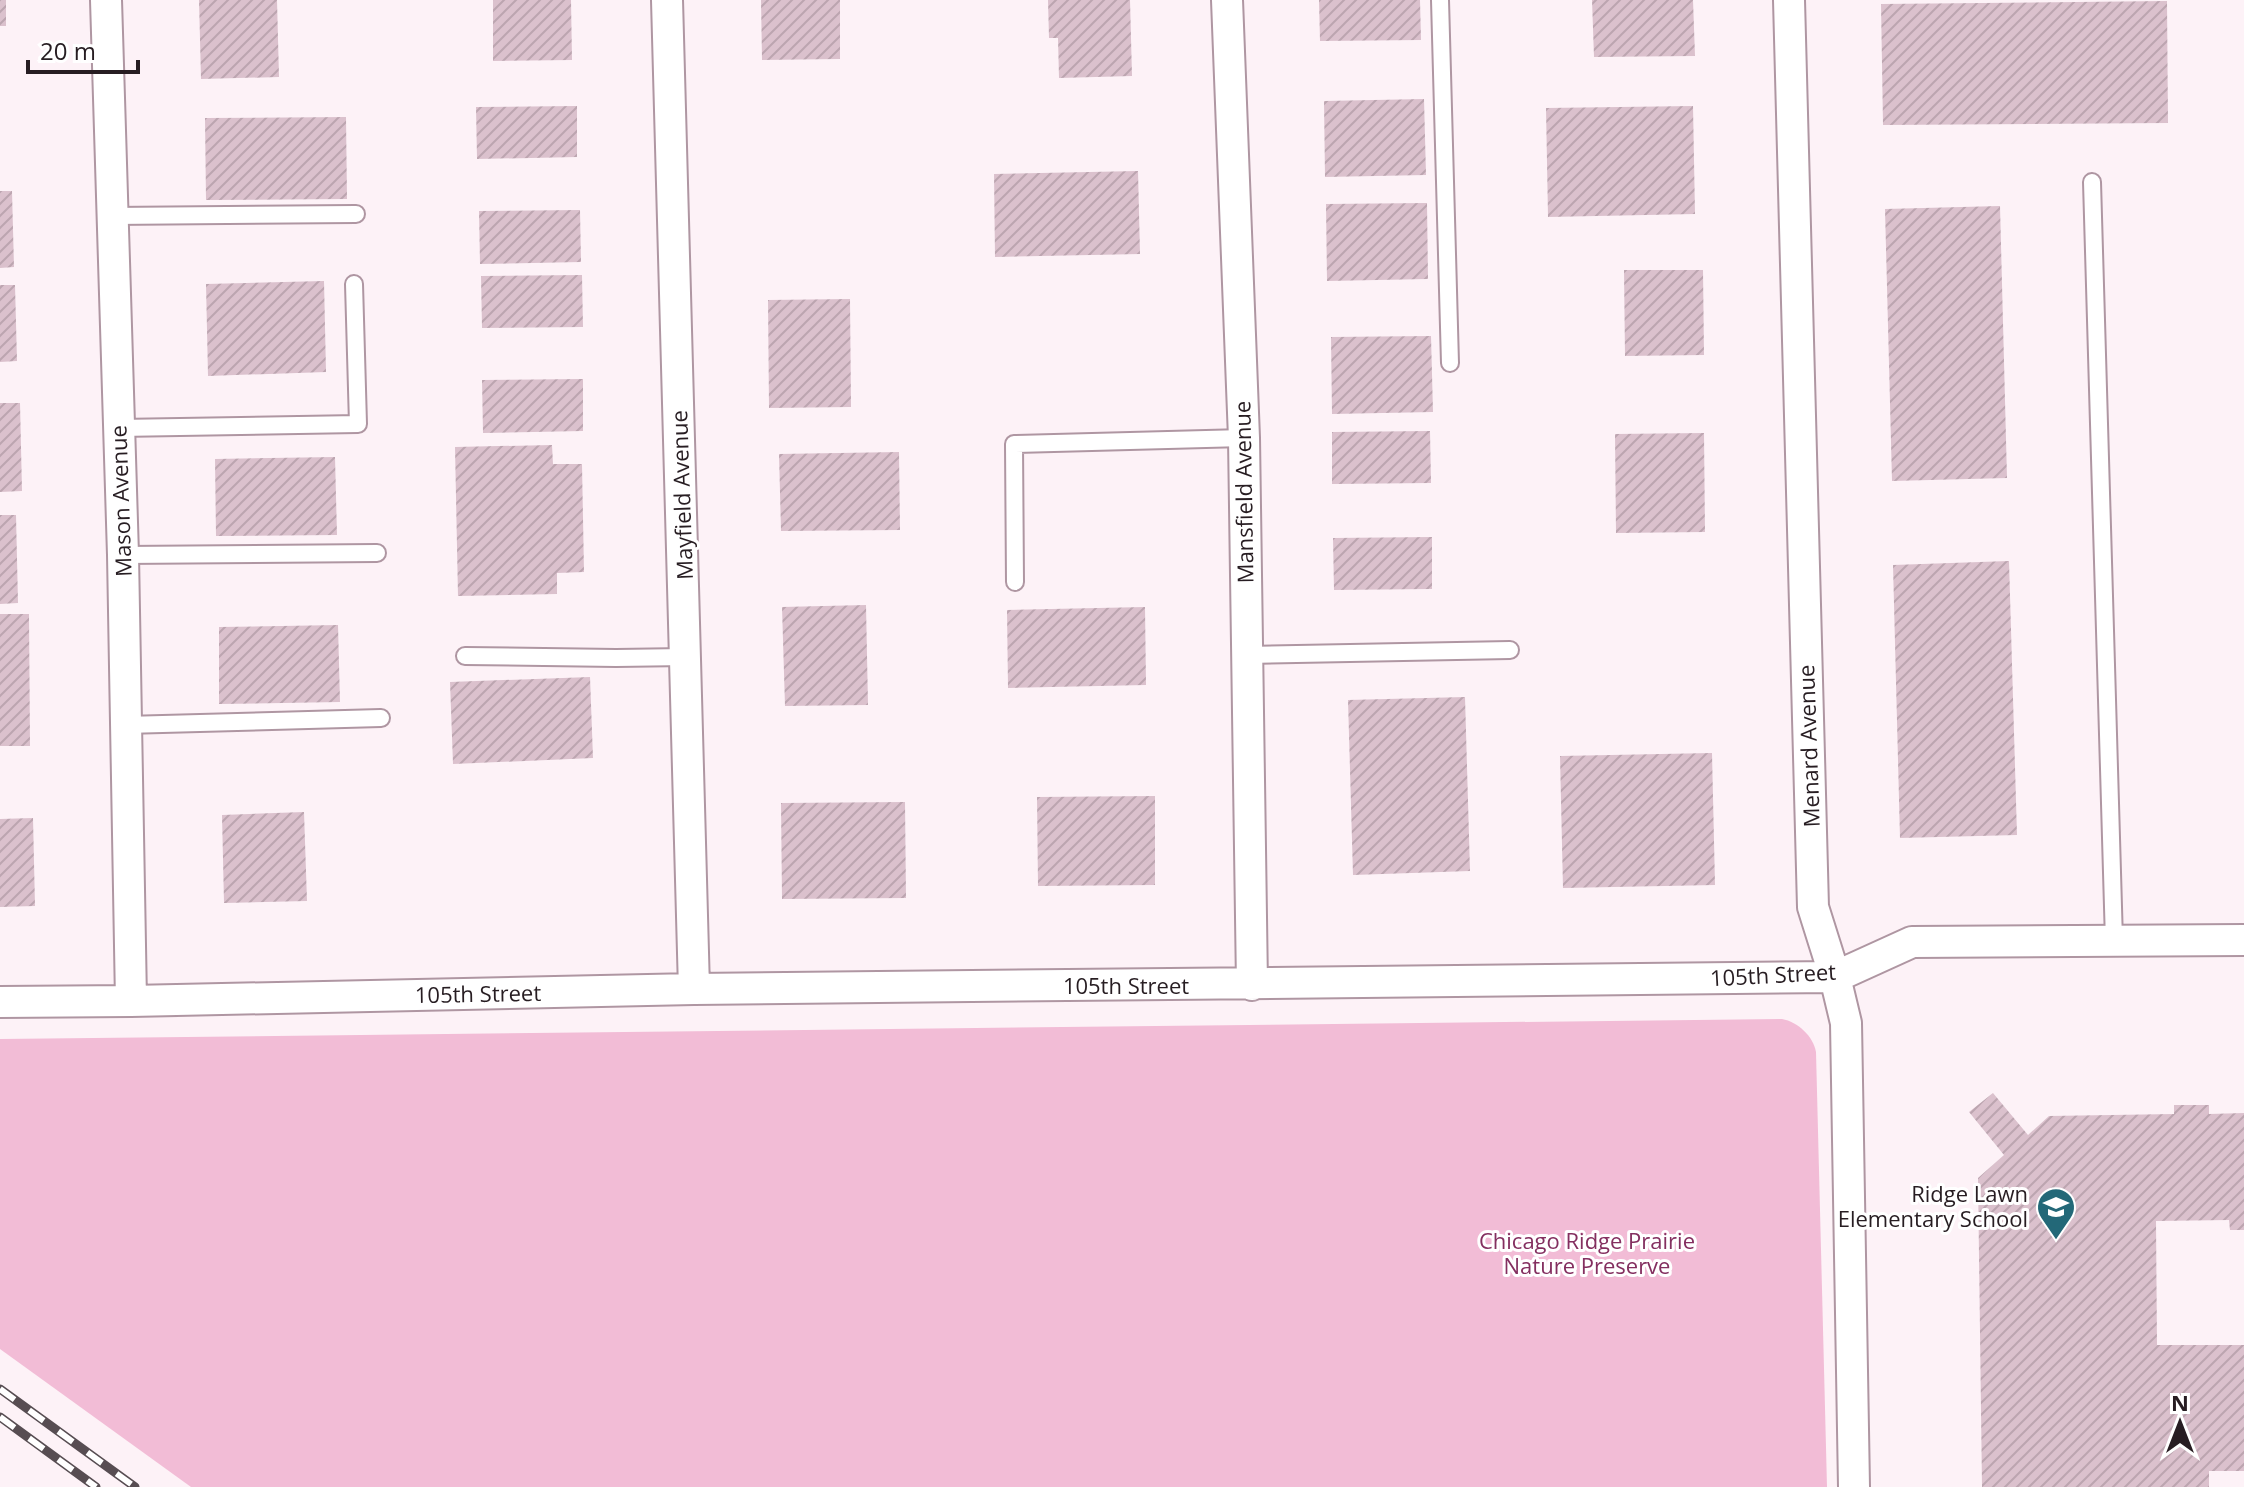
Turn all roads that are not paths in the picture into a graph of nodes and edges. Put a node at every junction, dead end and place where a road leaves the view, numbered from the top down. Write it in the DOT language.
graph roads {
  1 [pos="106,0"];
  2 [pos="667,0"];
  3 [pos="1227,0"];
  4 [pos="1440,0"];
  5 [pos="1789,0"];
  6 [pos="2092,182"];
  7 [pos="356,214"];
  8 [pos="111,216"];
  9 [pos="354,284"];
  10 [pos="1450,363"];
  11 [pos="119,428"];
  12 [pos="1244,438"];
  13 [pos="377,553"];
  14 [pos="123,555"];
  15 [pos="1015,582"];
  16 [pos="1510,650"];
  17 [pos="1247,655"];
  18 [pos="465,656"];
  19 [pos="686,657"];
  20 [pos="381,718"];
  21 [pos="125,725"];
  22 [pos="2244,940"];
  23 [pos="2114,941"];
  24 [pos="1835,977"];
  25 [pos="1252,985"];
  26 [pos="694,989"];
  27 [pos="131,1001"];
  28 [pos="0,1002"];
  29 [pos="1854,1487"];
  1 -- 8 [label="street, Mason Avenue"];
  2 -- 19 [label="street, Mayfield Avenue"];
  3 -- 12 [label="street, Mansfield Avenue"];
  4 -- 10 [label="lane"];
  5 -- 24 [label="street, Menard Avenue"];
  6 -- 23 [label="lane"];
  7 -- 8 [label="lane"];
  8 -- 11 [label="street, Mason Avenue"];
  9 -- 11 [label="lane"];
  11 -- 14 [label="street, Mason Avenue"];
  12 -- 15 [label="lane"];
  12 -- 17 [label="street, Mansfield Avenue"];
  13 -- 14 [label="lane"];
  14 -- 21 [label="street, Mason Avenue"];
  16 -- 17 [label="lane"];
  17 -- 25 [label="street, Mansfield Avenue"];
  18 -- 19 [label="lane"];
  19 -- 26 [label="street, Mayfield Avenue"];
  20 -- 21 [label="lane"];
  21 -- 27 [label="street, Mason Avenue"];
  22 -- 23 [label="street, 105th Street"];
  23 -- 24 [label="street, 105th Street"];
  24 -- 25 [label="street, 105th Street"];
  24 -- 29 [label="street, Menard Avenue"];
  25 -- 26 [label="street, 105th Street"];
  26 -- 27 [label="street, 105th Street"];
  27 -- 28 [label="street, 105th Street"];
}
